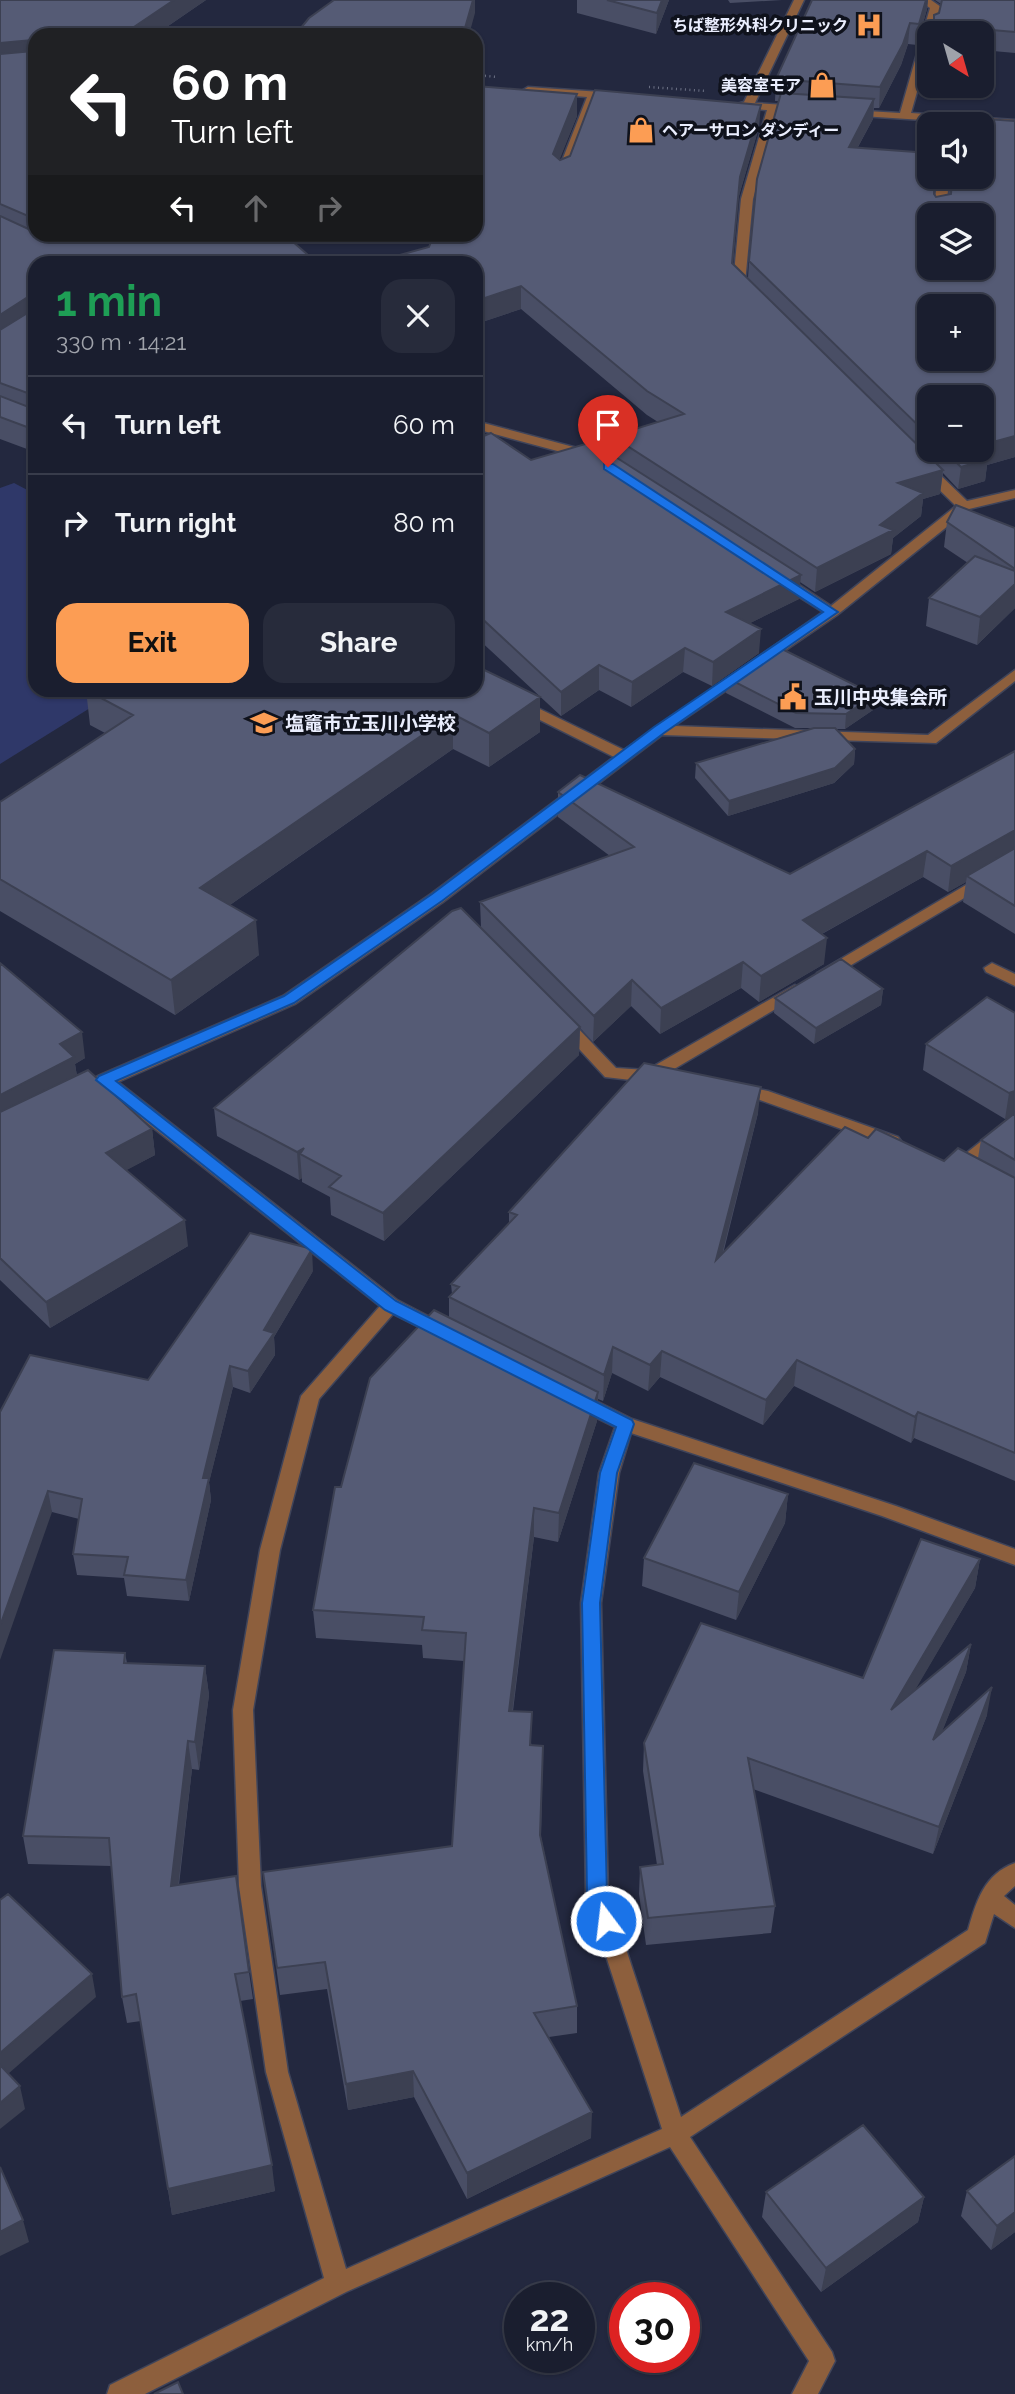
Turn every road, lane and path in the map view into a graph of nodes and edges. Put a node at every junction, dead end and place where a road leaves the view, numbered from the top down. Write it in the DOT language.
graph roads {
  1 [pos="799,0"];
  2 [pos="923,0"];
  3 [pos="515,89"];
  4 [pos="593,95"];
  5 [pos="634,98"];
  6 [pos="726,104"];
  7 [pos="748,106"];
  8 [pos="773,107"];
  9 [pos="812,110"];
  10 [pos="839,112"];
  11 [pos="905,116"];
  12 [pos="917,118"];
  13 [pos="994,123"];
  14 [pos="1015,123"];
  15 [pos="562,177"];
  16 [pos="758,303"];
  17 [pos="483,427"];
  18 [pos="915,459"];
  19 [pos="598,460"];
  20 [pos="1015,494"];
  21 [pos="964,506"];
  22 [pos="762,567"];
  23 [pos="832,612"];
  24 [pos="1015,674"];
  25 [pos="483,685"];
  26 [pos="659,730"];
  27 [pos="625,756"];
  28 [pos="1015,861"];
  29 [pos="992,968"];
  30 [pos="1015,981"];
  31 [pos="555,1015"];
  32 [pos="650,1076"];
  33 [pos="104,1080"];
  34 [pos="675,1080"];
  35 [pos="724,1089"];
  36 [pos="69,1097"];
  37 [pos="1015,1123"];
  38 [pos="903,1145"];
  39 [pos="959,1168"];
  40 [pos="391,1306"];
  41 [pos="465,1343"];
  42 [pos="564,1393"];
  43 [pos="625,1424"];
  44 [pos="1015,1557"];
  45 [pos="1015,1872"];
  46 [pos="988,1897"];
  47 [pos="1015,1918"];
  48 [pos="675,2134"];
  49 [pos="338,2284"];
  50 [pos="119,2394"];
  51 [pos="804,2394"];
  1 -- 7 [label="street"];
  2 -- 11 [label="street"];
  3 -- 4 [label="street"];
  4 -- 5 [label="street"];
  4 -- 15 [label="street"];
  6 -- 7 [label="street"];
  7 -- 8 [label="street"];
  8 -- 9 [label="street"];
  8 -- 16 [label="street"];
  10 -- 11 [label="street"];
  11 -- 12 [label="street"];
  13 -- 14 [label="street"];
  17 -- 19 [label="street"];
  18 -- 21 [label="street"];
  20 -- 21 [label="street"];
  21 -- 23 [label="street"];
  22 -- 23 [label="street"];
  23 -- 26 [label="street"];
  24 -- 26 [label="street"];
  25 -- 27 [label="street"];
  26 -- 27 [label="street"];
  27 -- 33 [label="street"];
  28 -- 32 [label="street"];
  29 -- 30 [label="street"];
  31 -- 32 [label="street"];
  32 -- 34 [label="street"];
  33 -- 36 [label="street"];
  33 -- 40 [label="street"];
  35 -- 38 [label="street"];
  37 -- 39 [label="street"];
  40 -- 41 [label="street"];
  40 -- 49 [label="street"];
  42 -- 43 [label="street"];
  43 -- 44 [label="street"];
  43 -- 48 [label="street"];
  45 -- 46 [label="street"];
  46 -- 47 [label="street"];
  46 -- 48 [label="street"];
  48 -- 49 [label="street"];
  48 -- 51 [label="street"];
  49 -- 50 [label="street"];
}
